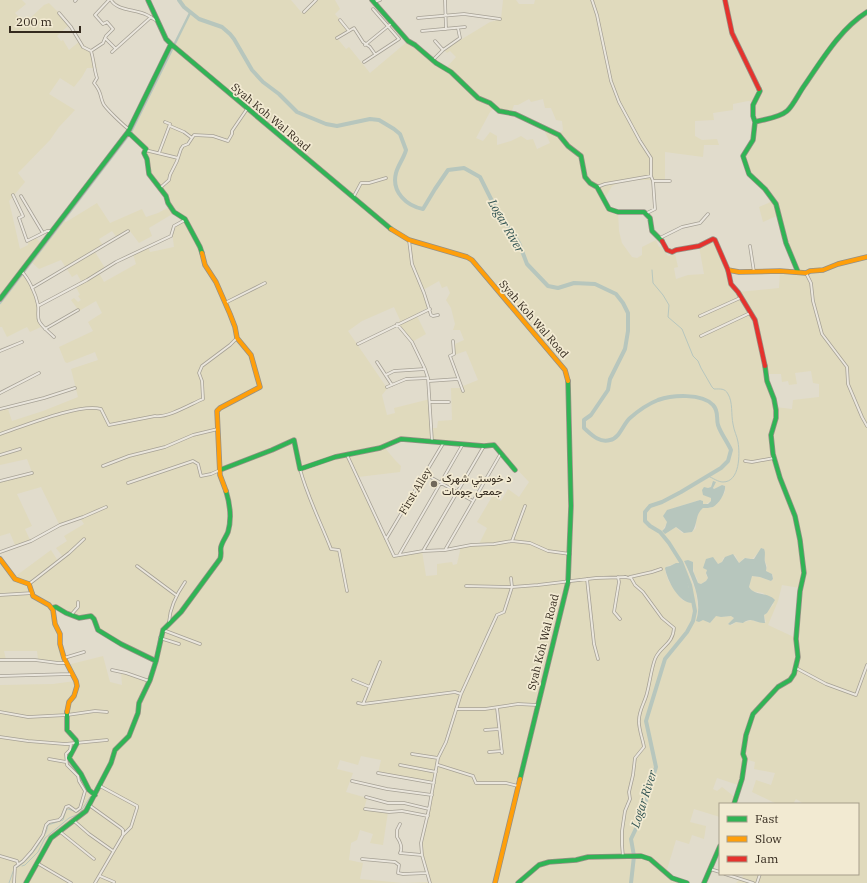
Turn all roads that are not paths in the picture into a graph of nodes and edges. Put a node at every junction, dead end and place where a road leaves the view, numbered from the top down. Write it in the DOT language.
graph roads {
  1 [pos="110,0"];
  2 [pos="148,0"];
  3 [pos="316,0"];
  4 [pos="380,0"];
  5 [pos="445,0"];
  6 [pos="592,0"];
  7 [pos="725,0"];
  8 [pos="373,1"];
  9 [pos="373,9"];
  10 [pos="304,12"];
  11 [pos="867,12"];
  12 [pos="59,13"];
  13 [pos="446,15"];
  14 [pos="151,17"];
  15 [pos="418,18"];
  16 [pos="500,18"];
  17 [pos="340,20"];
  18 [pos="158,21"];
  19 [pos="392,23"];
  20 [pos="388,26"];
  21 [pos="466,27"];
  22 [pos="458,28"];
  23 [pos="446,29"];
  24 [pos="349,31"];
  25 [pos="422,31"];
  26 [pos="105,38"];
  27 [pos="337,38"];
  28 [pos="435,41"];
  29 [pos="172,45"];
  30 [pos="365,45"];
  31 [pos="115,48"];
  32 [pos="443,50"];
  33 [pos="91,51"];
  34 [pos="112,52"];
  35 [pos="375,54"];
  36 [pos="435,58"];
  37 [pos="364,62"];
  38 [pos="247,109"];
  39 [pos="165,122"];
  40 [pos="755,122"];
  41 [pos="170,126"];
  42 [pos="129,133"];
  43 [pos="192,138"];
  44 [pos="145,150"];
  45 [pos="159,153"];
  46 [pos="178,158"];
  47 [pos="651,176"];
  48 [pos="386,178"];
  49 [pos="653,181"];
  50 [pos="670,181"];
  51 [pos="597,187"];
  52 [pos="160,188"];
  53 [pos="13,195"];
  54 [pos="21,196"];
  55 [pos="353,198"];
  56 [pos="647,213"];
  57 [pos="708,214"];
  58 [pos="185,220"];
  59 [pos="52,231"];
  60 [pos="128,231"];
  61 [pos="43,233"];
  62 [pos="660,238"];
  63 [pos="409,240"];
  64 [pos="750,246"];
  65 [pos="867,256"];
  66 [pos="728,270"];
  67 [pos="22,272"];
  68 [pos="754,272"];
  69 [pos="798,272"];
  70 [pos="806,273"];
  71 [pos="265,283"];
  72 [pos="32,288"];
  73 [pos="740,298"];
  74 [pos="0,300"];
  75 [pos="225,303"];
  76 [pos="38,306"];
  77 [pos="430,309"];
  78 [pos="78,310"];
  79 [pos="750,313"];
  80 [pos="438,315"];
  81 [pos="700,316"];
  82 [pos="397,324"];
  83 [pos="45,329"];
  84 [pos="701,336"];
  85 [pos="54,337"];
  86 [pos="237,338"];
  87 [pos="453,341"];
  88 [pos="22,342"];
  89 [pos="358,344"];
  90 [pos="0,352"];
  91 [pos="377,362"];
  92 [pos="426,369"];
  93 [pos="39,373"];
  94 [pos="386,375"];
  95 [pos="429,379"];
  96 [pos="458,379"];
  97 [pos="392,385"];
  98 [pos="74,388"];
  99 [pos="387,388"];
  100 [pos="463,391"];
  101 [pos="0,394"];
  102 [pos="431,402"];
  103 [pos="449,402"];
  104 [pos="0,409"];
  105 [pos="867,426"];
  106 [pos="218,429"];
  107 [pos="0,434"];
  108 [pos="432,442"];
  109 [pos="444,442"];
  110 [pos="463,444"];
  111 [pos="484,446"];
  112 [pos="20,449"];
  113 [pos="501,453"];
  114 [pos="0,455"];
  115 [pos="347,455"];
  116 [pos="774,458"];
  117 [pos="745,460"];
  118 [pos="103,466"];
  119 [pos="300,469"];
  120 [pos="220,470"];
  121 [pos="515,470"];
  122 [pos="32,473"];
  123 [pos="426,474"];
  124 [pos="0,481"];
  125 [pos="128,483"];
  126 [pos="441,483"];
  127 [pos="457,492"];
  128 [pos="473,501"];
  129 [pos="525,506"];
  130 [pos="106,507"];
  131 [pos="84,538"];
  132 [pos="386,540"];
  133 [pos="512,541"];
  134 [pos="445,550"];
  135 [pos="0,552"];
  136 [pos="423,552"];
  137 [pos="570,554"];
  138 [pos="399,555"];
  139 [pos="0,559"];
  140 [pos="137,566"];
  141 [pos="661,569"];
  142 [pos="618,577"];
  143 [pos="625,577"];
  144 [pos="511,578"];
  145 [pos="588,579"];
  146 [pos="185,582"];
  147 [pos="568,582"];
  148 [pos="29,584"];
  149 [pos="466,586"];
  150 [pos="512,587"];
  151 [pos="347,591"];
  152 [pos="32,593"];
  153 [pos="0,595"];
  154 [pos="176,595"];
  155 [pos="78,602"];
  156 [pos="52,608"];
  157 [pos="71,615"];
  158 [pos="620,619"];
  159 [pos="169,622"];
  160 [pos="163,630"];
  161 [pos="160,638"];
  162 [pos="179,644"];
  163 [pos="200,644"];
  164 [pos="84,652"];
  165 [pos="64,658"];
  166 [pos="598,659"];
  167 [pos="0,660"];
  168 [pos="155,660"];
  169 [pos="67,662"];
  170 [pos="380,662"];
  171 [pos="867,665"];
  172 [pos="796,668"];
  173 [pos="112,670"];
  174 [pos="71,673"];
  175 [pos="0,676"];
  176 [pos="353,680"];
  177 [pos="149,681"];
  178 [pos="370,687"];
  179 [pos="461,694"];
  180 [pos="358,703"];
  181 [pos="363,704"];
  182 [pos="537,705"];
  183 [pos="497,708"];
  184 [pos="456,709"];
  185 [pos="0,712"];
  186 [pos="107,712"];
  187 [pos="67,715"];
  188 [pos="499,729"];
  189 [pos="485,730"];
  190 [pos="0,737"];
  191 [pos="107,740"];
  192 [pos="77,743"];
  193 [pos="72,744"];
  194 [pos="489,752"];
  195 [pos="412,754"];
  196 [pos="438,758"];
  197 [pos="49,759"];
  198 [pos="66,762"];
  199 [pos="438,764"];
  200 [pos="400,765"];
  201 [pos="436,772"];
  202 [pos="378,773"];
  203 [pos="352,781"];
  204 [pos="434,783"];
  205 [pos="100,786"];
  206 [pos="518,786"];
  207 [pos="95,795"];
  208 [pos="432,796"];
  209 [pos="366,797"];
  210 [pos="734,803"];
  211 [pos="89,805"];
  212 [pos="364,809"];
  213 [pos="429,809"];
  214 [pos="428,816"];
  215 [pos="73,820"];
  216 [pos="400,824"];
  217 [pos="59,831"];
  218 [pos="123,835"];
  219 [pos="719,848"];
  220 [pos="113,851"];
  221 [pos="422,854"];
  222 [pos="0,856"];
  223 [pos="626,857"];
  224 [pos="94,859"];
  225 [pos="362,859"];
  226 [pos="37,863"];
  227 [pos="18,865"];
  228 [pos="709,869"];
  229 [pos="719,872"];
  230 [pos="427,873"];
  231 [pos="728,875"];
  232 [pos="100,876"];
  233 [pos="114,882"];
  234 [pos="14,883"];
  235 [pos="26,883"];
  236 [pos="71,883"];
  237 [pos="95,883"];
  238 [pos="430,883"];
  239 [pos="495,883"];
  240 [pos="518,883"];
  241 [pos="687,883"];
  242 [pos="704,883"];
  243 [pos="753,883"];
  1 -- 14 [label="street"];
  1 -- 26 [label="street"];
  2 -- 18 [label="street, Syah Koh Wal Road"];
  3 -- 10 [label="street"];
  4 -- 8 [label="street"];
  5 -- 13 [label="street"];
  6 -- 47 [label="street"];
  7 -- 40 [label="street"];
  8 -- 19 [label="street"];
  9 -- 20 [label="street"];
  11 -- 40 [label="street"];
  12 -- 33 [label="street"];
  13 -- 15 [label="street"];
  13 -- 16 [label="street"];
  13 -- 23 [label="street"];
  14 -- 18 [label="street"];
  14 -- 31 [label="street"];
  17 -- 24 [label="street"];
  18 -- 29 [label="street, Syah Koh Wal Road"];
  19 -- 20 [label="street"];
  19 -- 51 [label="street"];
  20 -- 30 [label="street"];
  20 -- 35 [label="street"];
  21 -- 22 [label="street"];
  22 -- 23 [label="street"];
  22 -- 32 [label="street"];
  23 -- 25 [label="street"];
  24 -- 27 [label="street"];
  24 -- 30 [label="street"];
  26 -- 31 [label="street"];
  26 -- 33 [label="street"];
  28 -- 32 [label="street"];
  29 -- 38 [label="street, Syah Koh Wal Road"];
  29 -- 42 [label="street"];
  30 -- 35 [label="street"];
  31 -- 34 [label="street"];
  32 -- 36 [label="street"];
  33 -- 42 [label="street"];
  35 -- 37 [label="street"];
  38 -- 43 [label="street"];
  38 -- 55 [label="street, Syah Koh Wal Road"];
  39 -- 41 [label="street"];
  40 -- 69 [label="street"];
  41 -- 43 [label="street"];
  41 -- 45 [label="street"];
  42 -- 44 [label="street"];
  42 -- 59 [label="street"];
  43 -- 46 [label="street"];
  44 -- 45 [label="street"];
  44 -- 52 [label="street"];
  45 -- 46 [label="street"];
  46 -- 52 [label="street"];
  47 -- 49 [label="street"];
  47 -- 51 [label="street"];
  48 -- 55 [label="street"];
  49 -- 50 [label="street"];
  49 -- 56 [label="street"];
  51 -- 56 [label="street"];
  52 -- 58 [label="street"];
  53 -- 61 [label="street"];
  54 -- 61 [label="street"];
  55 -- 63 [label="street, Syah Koh Wal Road"];
  56 -- 62 [label="street"];
  57 -- 62 [label="street"];
  58 -- 75 [label="street"];
  58 -- 76 [label="street"];
  59 -- 61 [label="street"];
  59 -- 67 [label="street"];
  60 -- 72 [label="street"];
  62 -- 66 [label="street"];
  63 -- 77 [label="street"];
  63 -- 137 [label="street, Syah Koh Wal Road"];
  64 -- 68 [label="street"];
  65 -- 70 [label="street"];
  66 -- 68 [label="street"];
  66 -- 73 [label="street"];
  67 -- 72 [label="street"];
  67 -- 74 [label="street"];
  68 -- 69 [label="street"];
  69 -- 70 [label="street"];
  70 -- 105 [label="street"];
  71 -- 75 [label="street"];
  72 -- 76 [label="street"];
  73 -- 79 [label="street"];
  73 -- 81 [label="street"];
  75 -- 86 [label="street"];
  76 -- 83 [label="street"];
  77 -- 80 [label="street"];
  77 -- 82 [label="street"];
  78 -- 83 [label="street"];
  79 -- 84 [label="street"];
  79 -- 116 [label="street"];
  82 -- 89 [label="street"];
  82 -- 92 [label="street"];
  83 -- 85 [label="street"];
  86 -- 106 [label="street"];
  86 -- 107 [label="street"];
  87 -- 96 [label="street"];
  88 -- 90 [label="street"];
  91 -- 94 [label="street"];
  92 -- 94 [label="street"];
  92 -- 95 [label="street"];
  93 -- 101 [label="street"];
  94 -- 97 [label="street"];
  95 -- 96 [label="street"];
  95 -- 97 [label="street"];
  95 -- 102 [label="street"];
  96 -- 100 [label="street"];
  97 -- 99 [label="street"];
  98 -- 104 [label="street"];
  102 -- 103 [label="street"];
  102 -- 108 [label="street"];
  106 -- 118 [label="street"];
  106 -- 120 [label="street"];
  108 -- 109 [label="street"];
  108 -- 115 [label="street"];
  109 -- 110 [label="street"];
  109 -- 123 [label="street, First Alley"];
  110 -- 111 [label="street"];
  110 -- 126 [label="street"];
  111 -- 113 [label="street"];
  111 -- 127 [label="street"];
  112 -- 114 [label="street"];
  113 -- 121 [label="street"];
  113 -- 128 [label="street"];
  115 -- 119 [label="street"];
  115 -- 132 [label="street"];
  116 -- 117 [label="street"];
  116 -- 172 [label="street"];
  119 -- 120 [label="street"];
  119 -- 151 [label="street"];
  120 -- 125 [label="street"];
  120 -- 159 [label="street"];
  122 -- 124 [label="street"];
  123 -- 126 [label="street"];
  123 -- 132 [label="street, First Alley"];
  126 -- 127 [label="street"];
  126 -- 138 [label="street"];
  127 -- 128 [label="street"];
  127 -- 136 [label="street"];
  128 -- 134 [label="street"];
  129 -- 133 [label="street"];
  130 -- 135 [label="street"];
  131 -- 148 [label="street"];
  132 -- 138 [label="street"];
  133 -- 134 [label="street"];
  133 -- 137 [label="street"];
  134 -- 136 [label="street"];
  136 -- 138 [label="street"];
  137 -- 147 [label="street, Syah Koh Wal Road"];
  139 -- 148 [label="street"];
  140 -- 154 [label="street"];
  141 -- 143 [label="street"];
  142 -- 143 [label="street"];
  142 -- 145 [label="street"];
  142 -- 158 [label="street"];
  143 -- 223 [label="street"];
  144 -- 150 [label="street"];
  145 -- 147 [label="street"];
  145 -- 166 [label="street"];
  146 -- 154 [label="street"];
  147 -- 150 [label="street"];
  147 -- 182 [label="street, Syah Koh Wal Road"];
  148 -- 152 [label="street"];
  149 -- 150 [label="street"];
  150 -- 179 [label="street"];
  152 -- 153 [label="street"];
  152 -- 156 [label="street"];
  154 -- 159 [label="street"];
  155 -- 157 [label="street"];
  156 -- 157 [label="street"];
  156 -- 165 [label="street"];
  157 -- 168 [label="street"];
  159 -- 160 [label="street"];
  160 -- 161 [label="street"];
  160 -- 163 [label="street"];
  161 -- 162 [label="street"];
  161 -- 168 [label="street"];
  164 -- 165 [label="street"];
  165 -- 169 [label="street"];
  167 -- 169 [label="street"];
  168 -- 177 [label="street"];
  169 -- 174 [label="street"];
  170 -- 178 [label="street"];
  171 -- 172 [label="street"];
  172 -- 210 [label="street"];
  173 -- 177 [label="street"];
  174 -- 175 [label="street"];
  174 -- 187 [label="street"];
  176 -- 178 [label="street"];
  177 -- 205 [label="street"];
  178 -- 181 [label="street"];
  179 -- 181 [label="street"];
  179 -- 184 [label="street"];
  180 -- 181 [label="street"];
  182 -- 183 [label="street"];
  182 -- 206 [label="street, Syah Koh Wal Road"];
  183 -- 184 [label="street"];
  183 -- 188 [label="street"];
  184 -- 196 [label="street"];
  185 -- 187 [label="street"];
  186 -- 187 [label="street"];
  187 -- 192 [label="street"];
  188 -- 189 [label="street"];
  188 -- 194 [label="street"];
  190 -- 193 [label="street"];
  191 -- 192 [label="street"];
  192 -- 193 [label="street"];
  192 -- 207 [label="street"];
  193 -- 198 [label="street"];
  195 -- 196 [label="street"];
  196 -- 199 [label="street"];
  197 -- 198 [label="street"];
  198 -- 227 [label="street"];
  199 -- 201 [label="street"];
  199 -- 206 [label="street"];
  200 -- 201 [label="street"];
  201 -- 204 [label="street"];
  202 -- 204 [label="street"];
  203 -- 208 [label="street"];
  204 -- 208 [label="street"];
  205 -- 207 [label="street"];
  205 -- 218 [label="street"];
  206 -- 239 [label="street, Syah Koh Wal Road"];
  207 -- 211 [label="street"];
  208 -- 213 [label="street"];
  209 -- 213 [label="street"];
  211 -- 215 [label="street"];
  211 -- 218 [label="street"];
  212 -- 214 [label="street"];
  213 -- 214 [label="street"];
  214 -- 221 [label="street"];
  215 -- 217 [label="street"];
  215 -- 220 [label="street"];
  216 -- 221 [label="street"];
  217 -- 224 [label="street"];
  217 -- 226 [label="street"];
  218 -- 220 [label="street"];
  219 -- 228 [label="street"];
  220 -- 232 [label="street"];
  221 -- 230 [label="street"];
  222 -- 227 [label="street"];
  223 -- 240 [label="street"];
  223 -- 241 [label="street"];
  225 -- 230 [label="street"];
  226 -- 235 [label="street"];
  226 -- 236 [label="street"];
  227 -- 234 [label="street"];
  228 -- 229 [label="street"];
  228 -- 242 [label="street"];
  230 -- 238 [label="street"];
  231 -- 243 [label="street"];
  232 -- 233 [label="street"];
  232 -- 237 [label="street"];
}
